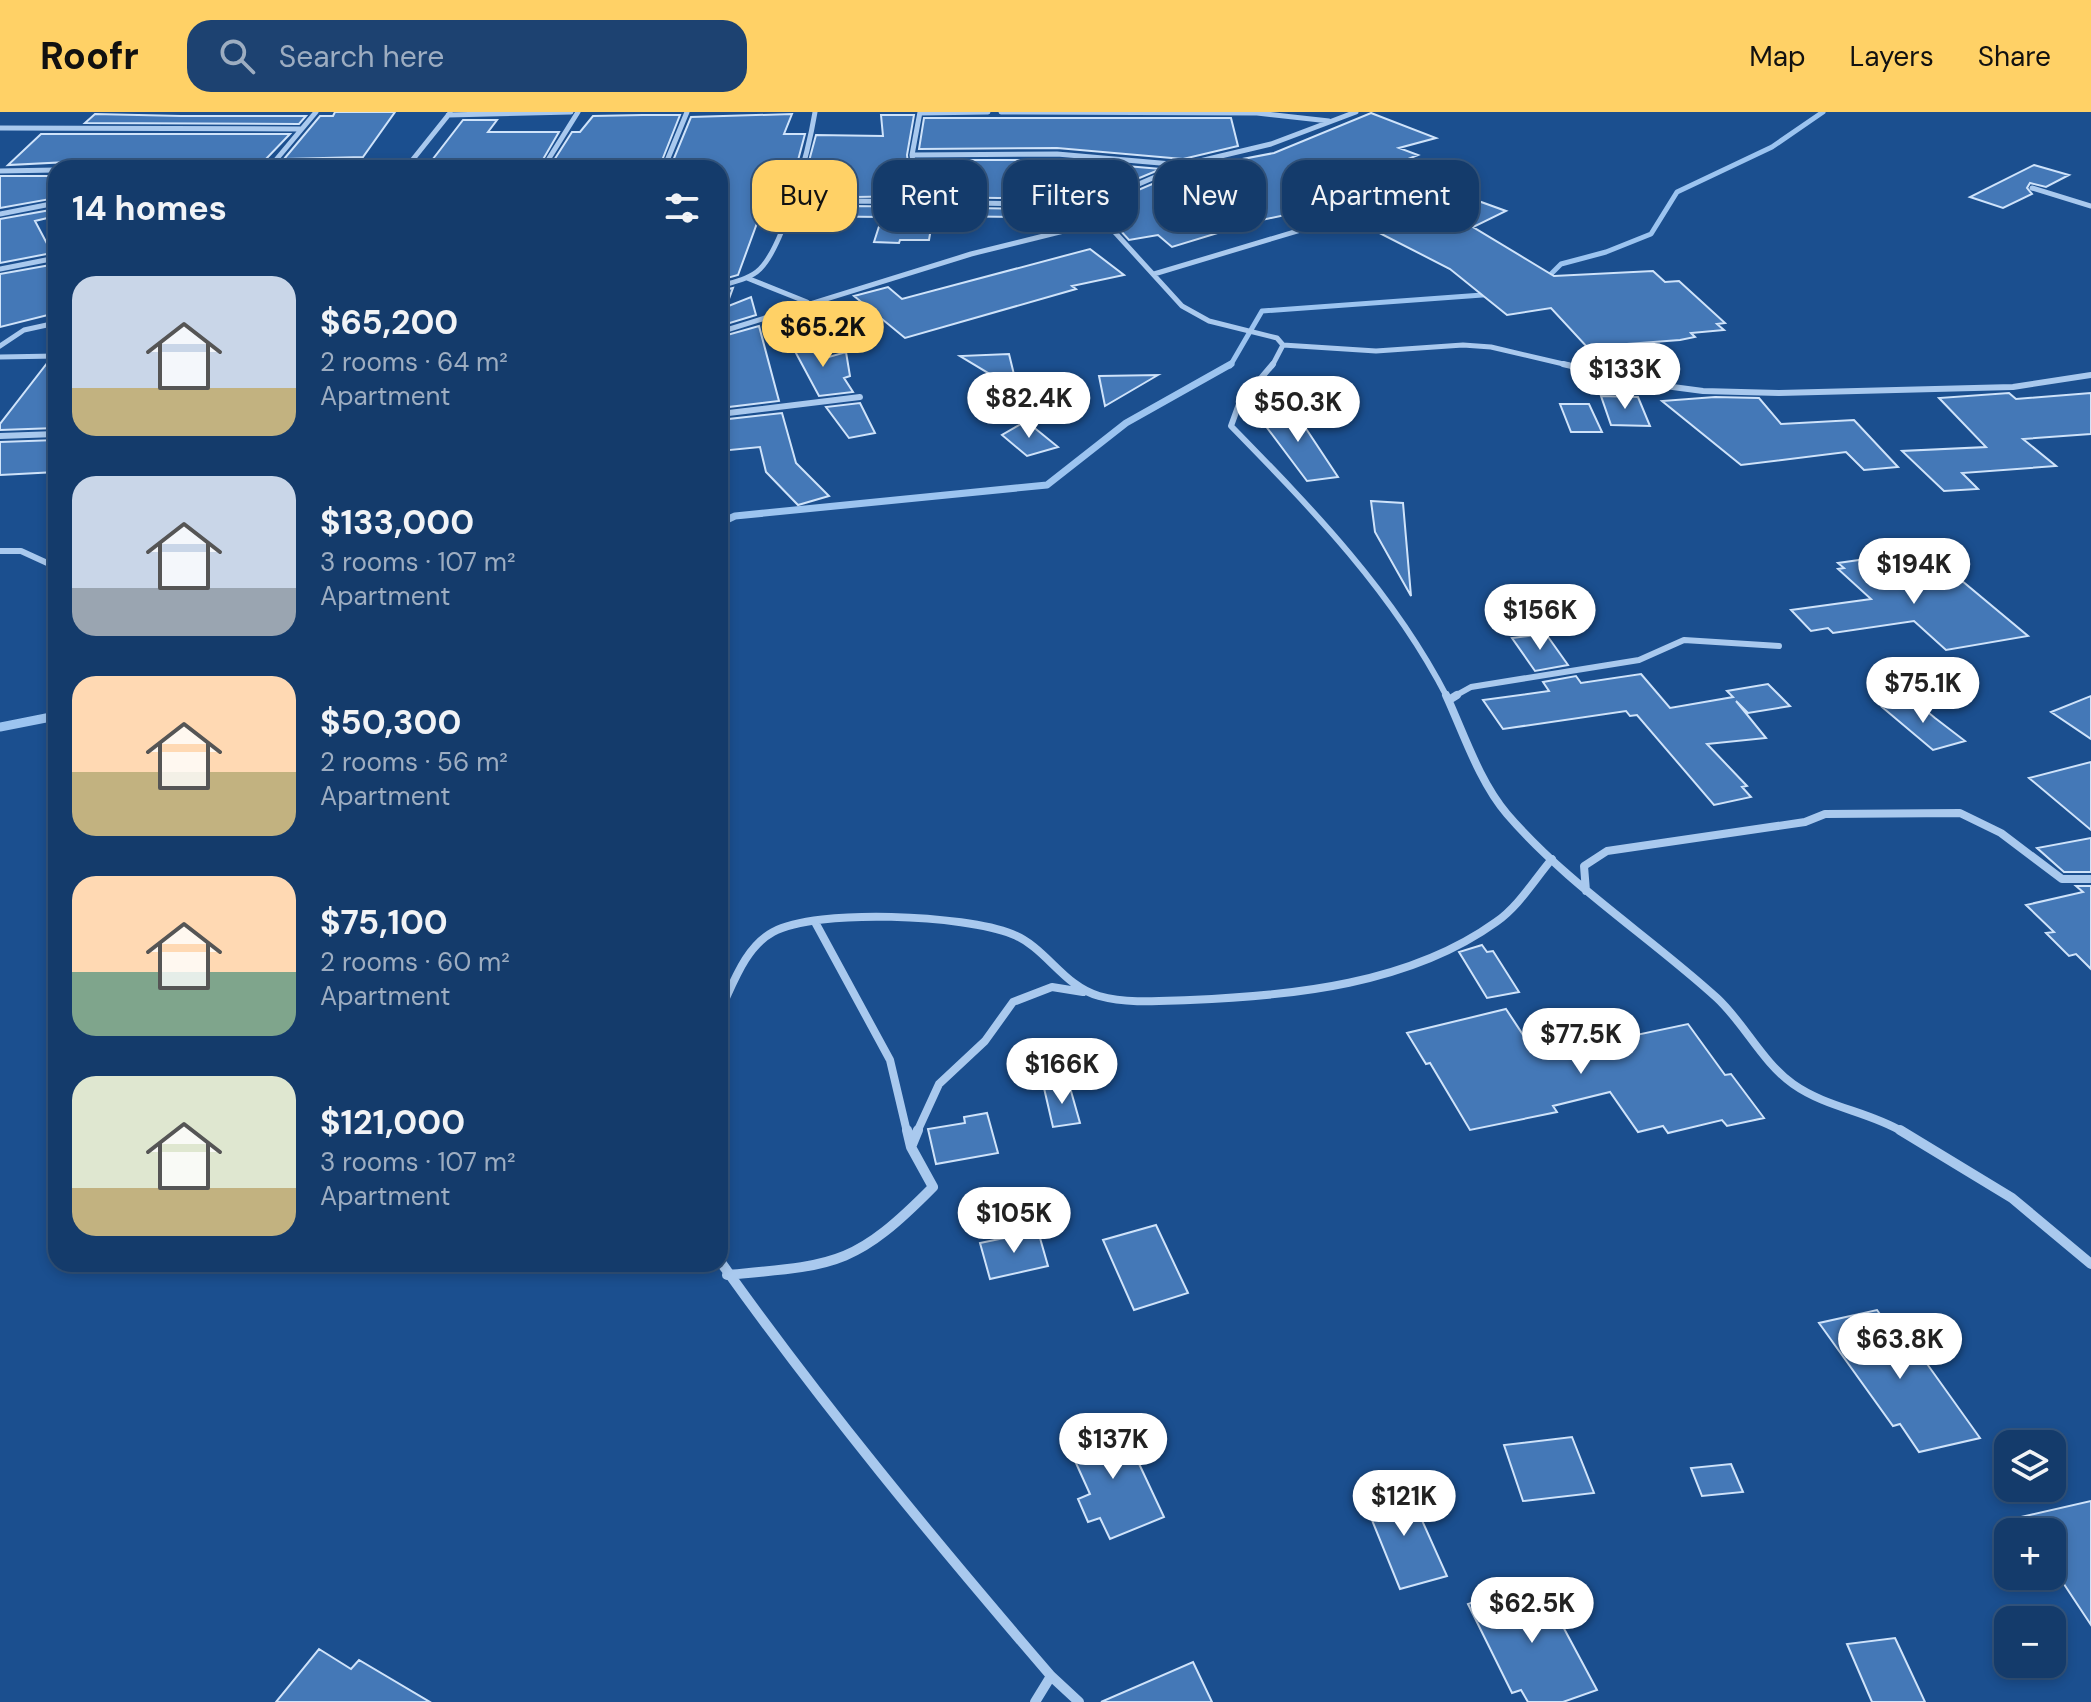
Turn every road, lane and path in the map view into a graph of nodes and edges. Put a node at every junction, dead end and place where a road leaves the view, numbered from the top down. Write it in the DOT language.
graph roads {
  1 [pos="316,112"];
  2 [pos="571,112"];
  3 [pos="578,112"];
  4 [pos="687,112"];
  5 [pos="815,112"];
  6 [pos="920,112"];
  7 [pos="988,112"];
  8 [pos="1001,112"];
  9 [pos="1356,112"];
  10 [pos="449,113"];
  11 [pos="1330,121"];
  12 [pos="0,128"];
  13 [pos="301,129"];
  14 [pos="912,155"];
  15 [pos="276,160"];
  16 [pos="412,160"];
  17 [pos="548,160"];
  18 [pos="667,160"];
  19 [pos="807,160"];
  20 [pos="913,160"];
  21 [pos="1204,160"];
  22 [pos="1154,162"];
  23 [pos="48,170"];
  24 [pos="0,171"];
  25 [pos="2032,188"];
  26 [pos="48,205"];
  27 [pos="2091,206"];
  28 [pos="0,214"];
  29 [pos="777,232"];
  30 [pos="1060,232"];
  31 [pos="1114,232"];
  32 [pos="1294,232"];
  33 [pos="48,260"];
  34 [pos="0,269"];
  35 [pos="1154,274"];
  36 [pos="747,278"];
  37 [pos="728,284"];
  38 [pos="808,302"];
  39 [pos="48,325"];
  40 [pos="728,329"];
  41 [pos="1283,345"];
  42 [pos="0,346"];
  43 [pos="48,356"];
  44 [pos="0,357"];
  45 [pos="2091,375"];
  46 [pos="860,397"];
  47 [pos="728,413"];
  48 [pos="48,434"];
  49 [pos="0,436"];
  50 [pos="0,551"];
  51 [pos="48,563"];
  52 [pos="1779,646"];
  53 [pos="1449,700"];
  54 [pos="1552,859"];
  55 [pos="2091,879"];
  56 [pos="1586,891"];
  57 [pos="815,922"];
  58 [pos="1084,992"];
  59 [pos="728,995"];
  60 [pos="911,1147"];
  61 [pos="2091,1264"];
  62 [pos="726,1272"];
  63 [pos="727,1275"];
  64 [pos="1051,1676"];
  65 [pos="1035,1702"];
  66 [pos="1079,1702"];
  1 -- 13 [label="street"];
  2 -- 10 [label="street"];
  3 -- 17 [label="street"];
  4 -- 18 [label="street"];
  5 -- 19 [label="street"];
  6 -- 7 [label="street"];
  6 -- 14 [label="street"];
  8 -- 11 [label="street"];
  9 -- 11 [label="street"];
  10 -- 16 [label="street"];
  11 -- 21 [label="street"];
  12 -- 13 [label="street"];
  13 -- 15 [label="street"];
  14 -- 20 [label="street"];
  14 -- 22 [label="street"];
  23 -- 24 [label="street"];
  25 -- 27 [label="street"];
  26 -- 28 [label="street"];
  29 -- 36 [label="street"];
  30 -- 38 [label="street"];
  31 -- 35 [label="street"];
  32 -- 35 [label="street"];
  33 -- 34 [label="street"];
  35 -- 41 [label="street"];
  36 -- 37 [label="street"];
  36 -- 38 [label="street"];
  38 -- 40 [label="street"];
  39 -- 42 [label="street"];
  41 -- 45 [label="street"];
  41 -- 53 [label="street"];
  43 -- 44 [label="street"];
  46 -- 47 [label="street"];
  48 -- 49 [label="street"];
  50 -- 51 [label="street"];
  52 -- 53 [label="street"];
  53 -- 54 [label="street"];
  54 -- 56 [label="street"];
  54 -- 58 [label="street"];
  55 -- 56 [label="street"];
  56 -- 61 [label="street"];
  57 -- 58 [label="street"];
  57 -- 59 [label="street"];
  57 -- 60 [label="street"];
  58 -- 60 [label="street"];
  60 -- 63 [label="street"];
  62 -- 63 [label="street"];
  63 -- 64 [label="street"];
  64 -- 65 [label="street"];
  64 -- 66 [label="street"];
}
